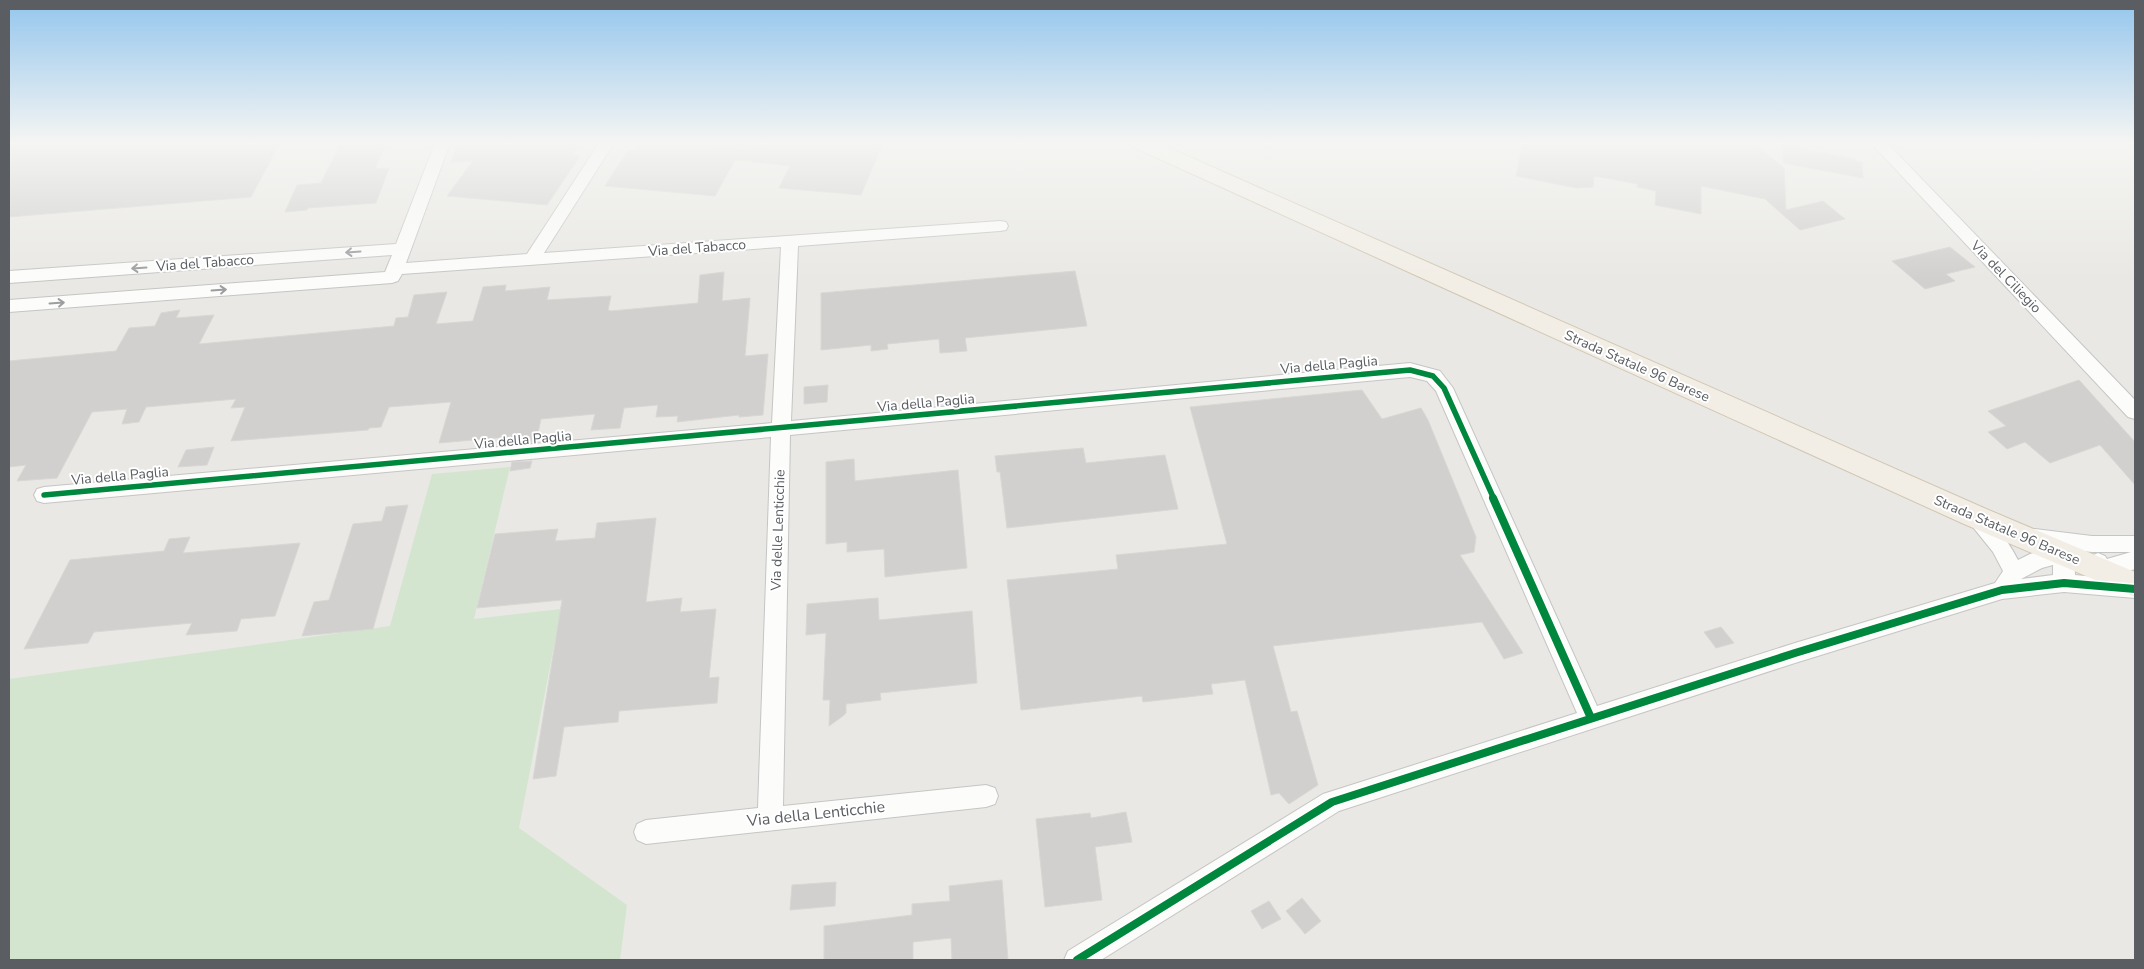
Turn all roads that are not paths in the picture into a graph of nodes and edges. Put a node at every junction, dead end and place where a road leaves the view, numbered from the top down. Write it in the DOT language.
graph roads {
  1 [pos="426,188"];
  2 [pos="578,188"];
  3 [pos="1241,188"];
  4 [pos="1921,188"];
  5 [pos="1000,226"];
  6 [pos="790,241"];
  7 [pos="402,249"];
  8 [pos="532,259"];
  9 [pos="393,273"];
  10 [pos="9,277"];
  11 [pos="9,306"];
  12 [pos="2135,412"];
  13 [pos="781,430"];
  14 [pos="44,496"];
  15 [pos="1974,516"];
  16 [pos="2013,533"];
  17 [pos="2135,544"];
  18 [pos="2064,554"];
  19 [pos="2096,557"];
  20 [pos="2135,560"];
  21 [pos="2008,581"];
  22 [pos="2064,583"];
  23 [pos="2135,585"];
  24 [pos="2135,589"];
  25 [pos="1591,718"];
  26 [pos="986,796"];
  27 [pos="770,818"];
  28 [pos="646,832"];
  29 [pos="1077,960"];
  1 -- 7 [label="street"];
  2 -- 8 [label="street"];
  3 -- 15 [label="main road, Strada Statale 96 Barese"];
  4 -- 12 [label="street, Via del Ciliegio"];
  5 -- 6 [label="street, Via del Tabacco"];
  6 -- 8 [label="street, Via del Tabacco"];
  6 -- 13 [label="street, Via delle Lenticchie"];
  7 -- 9 [label="street"];
  7 -- 10 [label="street, Via del Tabacco, one-way"];
  8 -- 9 [label="street, Via del Tabacco"];
  11 -- 9 [label="street, Via del Tabacco, one-way"];
  13 -- 14 [label="street, Via della Paglia"];
  13 -- 25 [label="street, Via della Paglia"];
  13 -- 27 [label="street, Via delle Lenticchie"];
  15 -- 16 [label="main road, Strada Statale 96 Barese"];
  15 -- 21 [label="street"];
  16 -- 18 [label="main road, Strada Statale 96 Barese"];
  16 -- 19 [label="street"];
  17 -- 19 [label="street"];
  18 -- 19 [label="main road, Strada Statale 96 Barese"];
  18 -- 21 [label="street"];
  18 -- 22 [label="street"];
  19 -- 20 [label="street"];
  19 -- 23 [label="main road, Strada Statale 96 Barese"];
  21 -- 22 [label="street"];
  21 -- 25 [label="street"];
  22 -- 24 [label="street"];
  25 -- 29 [label="street"];
  26 -- 27 [label="street, Via della Lenticchie"];
  27 -- 28 [label="street, Via della Lenticchie"];
}
